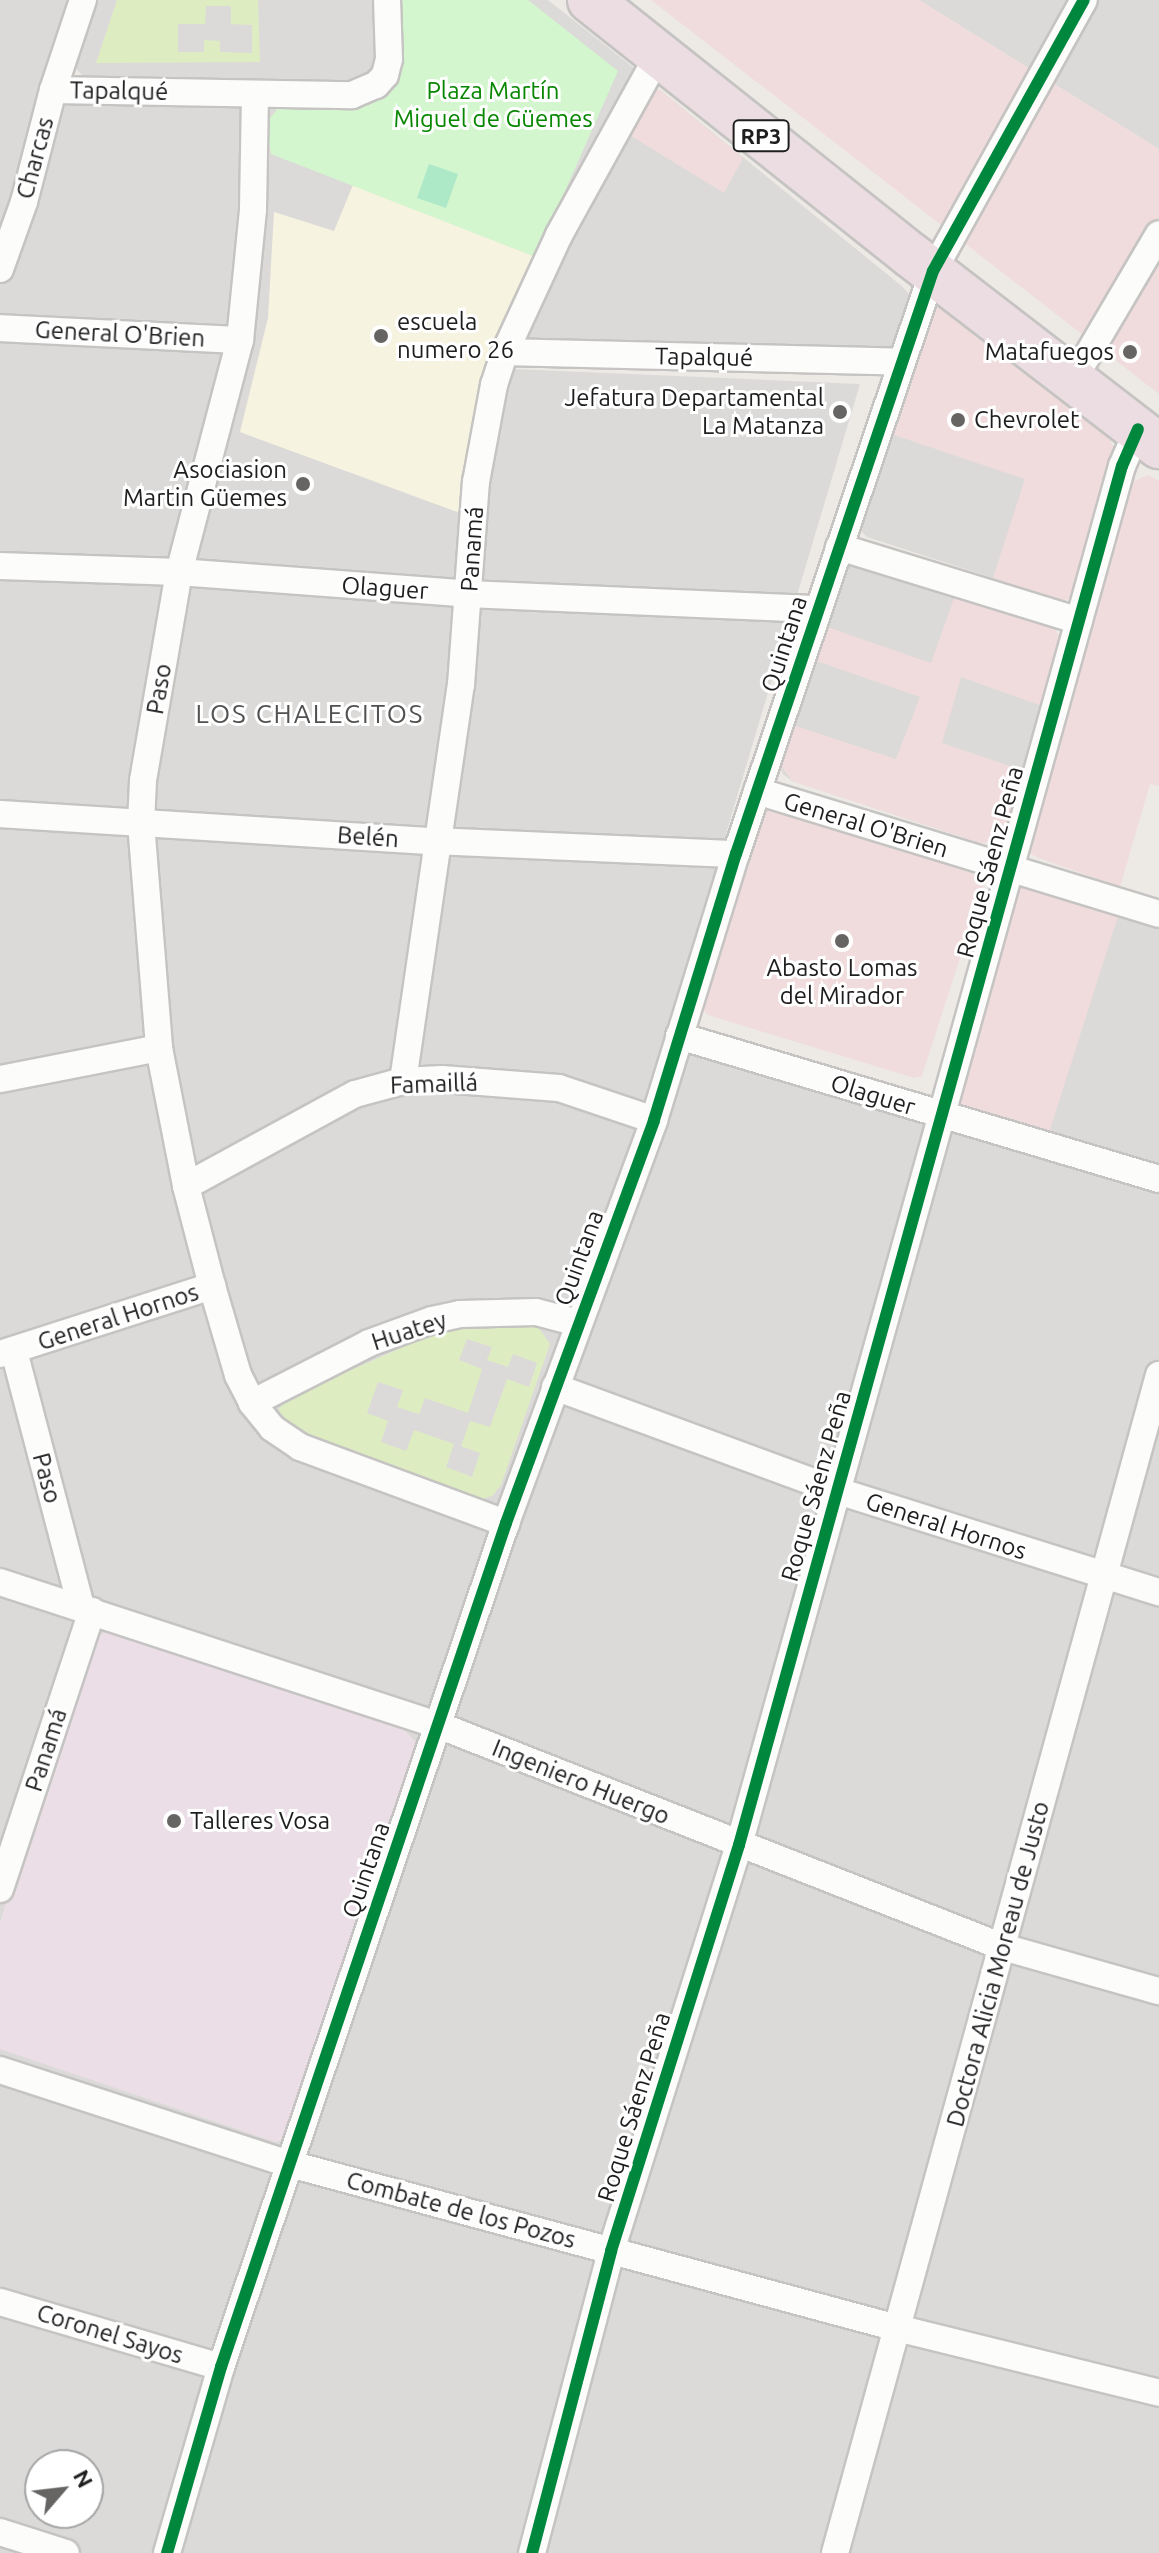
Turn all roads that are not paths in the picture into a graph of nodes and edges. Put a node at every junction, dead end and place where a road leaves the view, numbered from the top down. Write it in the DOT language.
graph roads {
  1 [pos="83,0"];
  2 [pos="387,0"];
  3 [pos="590,0"];
  4 [pos="1084,0"];
  5 [pos="659,54"];
  6 [pos="53,90"];
  7 [pos="255,94"];
  8 [pos="12,198"];
  9 [pos="1159,234"];
  10 [pos="0,269"];
  11 [pos="933,271"];
  12 [pos="0,328"];
  13 [pos="240,340"];
  14 [pos="505,352"];
  15 [pos="902,362"];
  16 [pos="1073,380"];
  17 [pos="1149,438"];
  18 [pos="839,547"];
  19 [pos="0,566"];
  20 [pos="179,572"];
  21 [pos="469,594"];
  22 [pos="818,609"];
  23 [pos="1079,621"];
  24 [pos="757,791"];
  25 [pos="0,814"];
  26 [pos="141,823"];
  27 [pos="435,841"];
  28 [pos="736,854"];
  29 [pos="1011,869"];
  30 [pos="1159,914"];
  31 [pos="679,1036"];
  32 [pos="159,1048"];
  33 [pos="0,1079"];
  34 [pos="403,1081"];
  35 [pos="942,1116"];
  36 [pos="654,1120"];
  37 [pos="1159,1179"];
  38 [pos="186,1186"];
  39 [pos="212,1286"];
  40 [pos="578,1323"];
  41 [pos="7,1352"];
  42 [pos="1159,1375"];
  43 [pos="555,1387"];
  44 [pos="252,1403"];
  45 [pos="838,1491"];
  46 [pos="506,1523"];
  47 [pos="1104,1578"];
  48 [pos="0,1582"];
  49 [pos="1159,1592"];
  50 [pos="87,1608"];
  51 [pos="438,1725"];
  52 [pos="739,1845"];
  53 [pos="0,1889"];
  54 [pos="1003,1947"];
  55 [pos="1159,1991"];
  56 [pos="0,2070"];
  57 [pos="290,2164"];
  58 [pos="611,2251"];
  59 [pos="0,2302"];
  60 [pos="897,2328"];
  61 [pos="221,2367"];
  62 [pos="1159,2393"];
  63 [pos="0,2532"];
  64 [pos="66,2553"];
  65 [pos="167,2553"];
  66 [pos="532,2553"];
  67 [pos="835,2553"];
  1 -- 6 [label="street, Charcas"];
  2 -- 7 [label="street, Tapalqué"];
  3 -- 5 [label="highway, RP3"];
  4 -- 11 [label="street, Quintana"];
  5 -- 11 [label="highway, RP3"];
  5 -- 14 [label="street, Panamá"];
  6 -- 7 [label="street, Tapalqué"];
  6 -- 8 [label="street, Charcas"];
  7 -- 13 [label="street, Paso"];
  8 -- 10 [label="street, Charcas"];
  9 -- 16 [label="street"];
  11 -- 15 [label="street, Quintana"];
  11 -- 16 [label="highway, RP3"];
  12 -- 13 [label="street, General O'Brien"];
  13 -- 20 [label="street, Paso"];
  14 -- 15 [label="street, Tapalqué"];
  14 -- 21 [label="street, Panamá"];
  15 -- 18 [label="street, Quintana"];
  16 -- 17 [label="highway, RP3"];
  17 -- 23 [label="street, Roque Sáenz Peña"];
  18 -- 22 [label="street, Quintana"];
  18 -- 23 [label="street"];
  19 -- 20 [label="street, Olaguer"];
  20 -- 21 [label="street, Olaguer"];
  20 -- 26 [label="street, Paso"];
  21 -- 22 [label="street, Olaguer"];
  21 -- 27 [label="street, Panamá"];
  22 -- 24 [label="street, Quintana"];
  23 -- 29 [label="street, Roque Sáenz Peña"];
  24 -- 28 [label="street, Quintana"];
  24 -- 29 [label="street, General O'Brien"];
  25 -- 26 [label="street, Belén"];
  26 -- 27 [label="street, Belén"];
  26 -- 32 [label="street, Paso"];
  27 -- 28 [label="street, Belén"];
  27 -- 34 [label="street, Panamá"];
  28 -- 31 [label="street, Quintana"];
  29 -- 30 [label="street, General O'Brien"];
  29 -- 35 [label="street, Roque Sáenz Peña"];
  31 -- 35 [label="street, Olaguer"];
  31 -- 36 [label="street, Quintana"];
  32 -- 33 [label="street"];
  32 -- 38 [label="street, Paso"];
  34 -- 36 [label="street, Famaillá"];
  34 -- 38 [label="street, Famaillá"];
  35 -- 37 [label="street, Olaguer"];
  35 -- 45 [label="street, Roque Sáenz Peña"];
  36 -- 40 [label="street, Quintana"];
  38 -- 39 [label="street, Paso"];
  39 -- 41 [label="street, General Hornos"];
  39 -- 44 [label="street, General Hornos"];
  40 -- 43 [label="street, Quintana"];
  40 -- 44 [label="street, Huatey"];
  41 -- 50 [label="street, Paso"];
  42 -- 47 [label="street, Doctora Alicia Moreau de Justo"];
  43 -- 45 [label="street, General Hornos"];
  43 -- 46 [label="street, Quintana"];
  44 -- 46 [label="street, General Hornos"];
  45 -- 47 [label="street, General Hornos"];
  45 -- 52 [label="street, Roque Sáenz Peña"];
  46 -- 51 [label="street, Quintana"];
  47 -- 49 [label="street, General Hornos"];
  47 -- 54 [label="street, Doctora Alicia Moreau de Justo"];
  48 -- 50 [label="street, Ingeniero Huergo"];
  50 -- 51 [label="street, Ingeniero Huergo"];
  50 -- 53 [label="street, Panamá"];
  51 -- 52 [label="street, Ingeniero Huergo"];
  51 -- 57 [label="street, Quintana"];
  52 -- 54 [label="street, Ingeniero Huergo"];
  52 -- 58 [label="street, Roque Sáenz Peña"];
  54 -- 55 [label="street, Ingeniero Huergo"];
  54 -- 60 [label="street, Doctora Alicia Moreau de Justo"];
  56 -- 57 [label="street, Combate de los Pozos"];
  57 -- 58 [label="street, Combate de los Pozos"];
  57 -- 61 [label="street, Quintana"];
  58 -- 60 [label="street, Combate de los Pozos"];
  58 -- 66 [label="street, Roque Sáenz Peña"];
  59 -- 61 [label="street, Coronel Sayos"];
  60 -- 62 [label="street, Combate de los Pozos"];
  60 -- 67 [label="street, Doctora Alicia Moreau de Justo"];
  61 -- 65 [label="street, Quintana"];
  63 -- 64 [label="street"];
}
